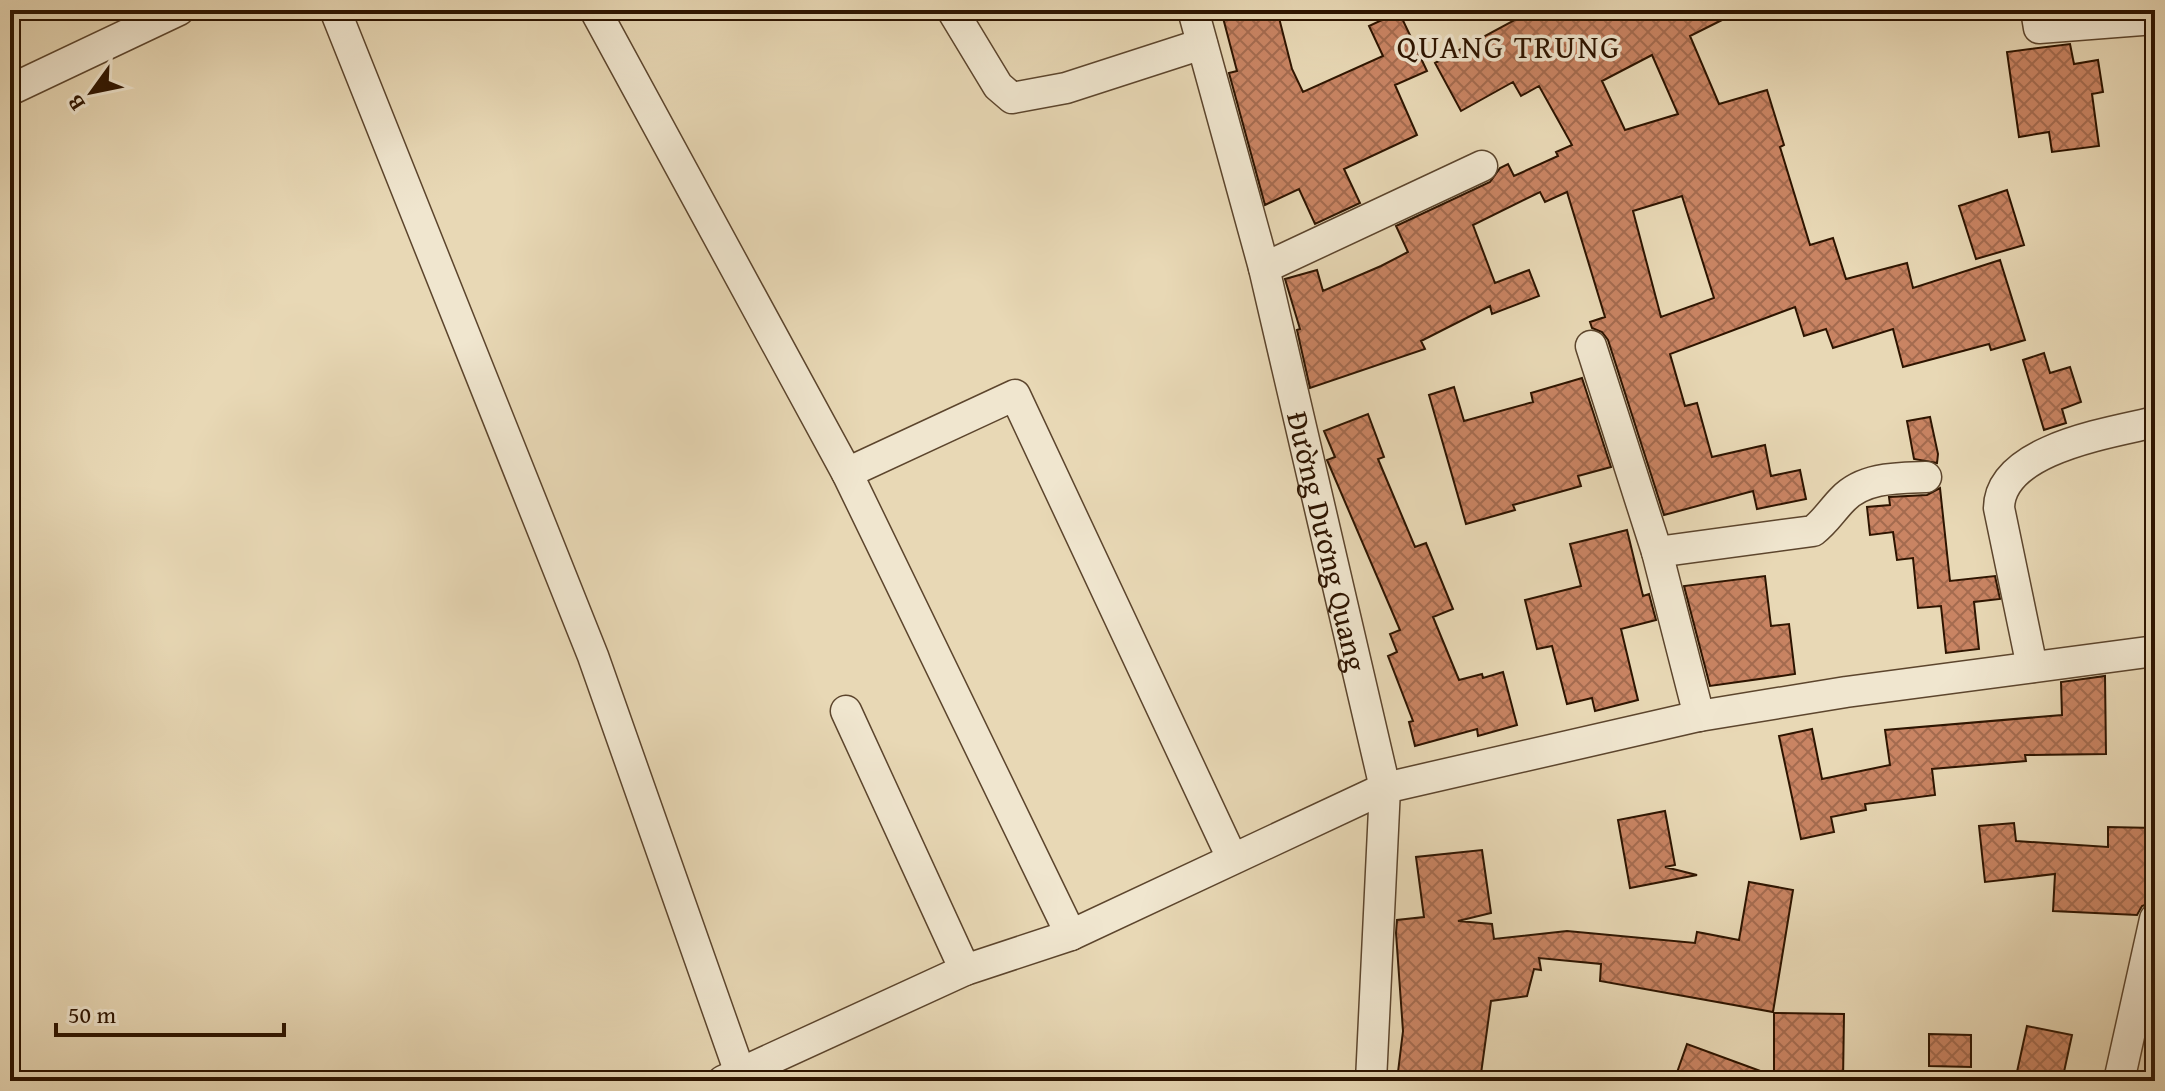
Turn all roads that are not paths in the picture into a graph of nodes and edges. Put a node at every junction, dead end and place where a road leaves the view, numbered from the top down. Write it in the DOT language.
graph roads {
  1 [pos="179,10"];
  2 [pos="335,10"];
  3 [pos="595,10"];
  4 [pos="952,10"];
  5 [pos="1193,10"];
  6 [pos="2036,10"];
  7 [pos="2155,19"];
  8 [pos="1202,44"];
  9 [pos="10,90"];
  10 [pos="1482,166"];
  11 [pos="1264,268"];
  12 [pos="1591,346"];
  13 [pos="2155,422"];
  14 [pos="847,473"];
  15 [pos="1926,477"];
  16 [pos="1657,552"];
  17 [pos="2155,651"];
  18 [pos="2032,667"];
  19 [pos="846,711"];
  20 [pos="1699,716"];
  21 [pos="1385,788"];
  22 [pos="1232,858"];
  23 [pos="2155,919"];
  24 [pos="1071,935"];
  25 [pos="965,970"];
  26 [pos="732,1077"];
  27 [pos="1371,1081"];
  28 [pos="2119,1081"];
  1 -- 9 [label="street"];
  2 -- 26 [label="street"];
  3 -- 14 [label="street"];
  4 -- 8 [label="street"];
  5 -- 8 [label="street, Đường Dương Quang"];
  6 -- 7 [label="street"];
  8 -- 11 [label="street, Đường Dương Quang"];
  10 -- 11 [label="street"];
  11 -- 21 [label="street, Đường Dương Quang"];
  12 -- 16 [label="street"];
  13 -- 18 [label="street"];
  14 -- 22 [label="street"];
  14 -- 24 [label="street"];
  15 -- 16 [label="street"];
  16 -- 20 [label="street"];
  17 -- 18 [label="street"];
  18 -- 20 [label="street"];
  19 -- 25 [label="street"];
  20 -- 21 [label="street"];
  21 -- 22 [label="street"];
  21 -- 27 [label="street, Đường Dương Quang"];
  22 -- 24 [label="street"];
  23 -- 28 [label="street"];
  24 -- 25 [label="street"];
  25 -- 26 [label="street"];
}
